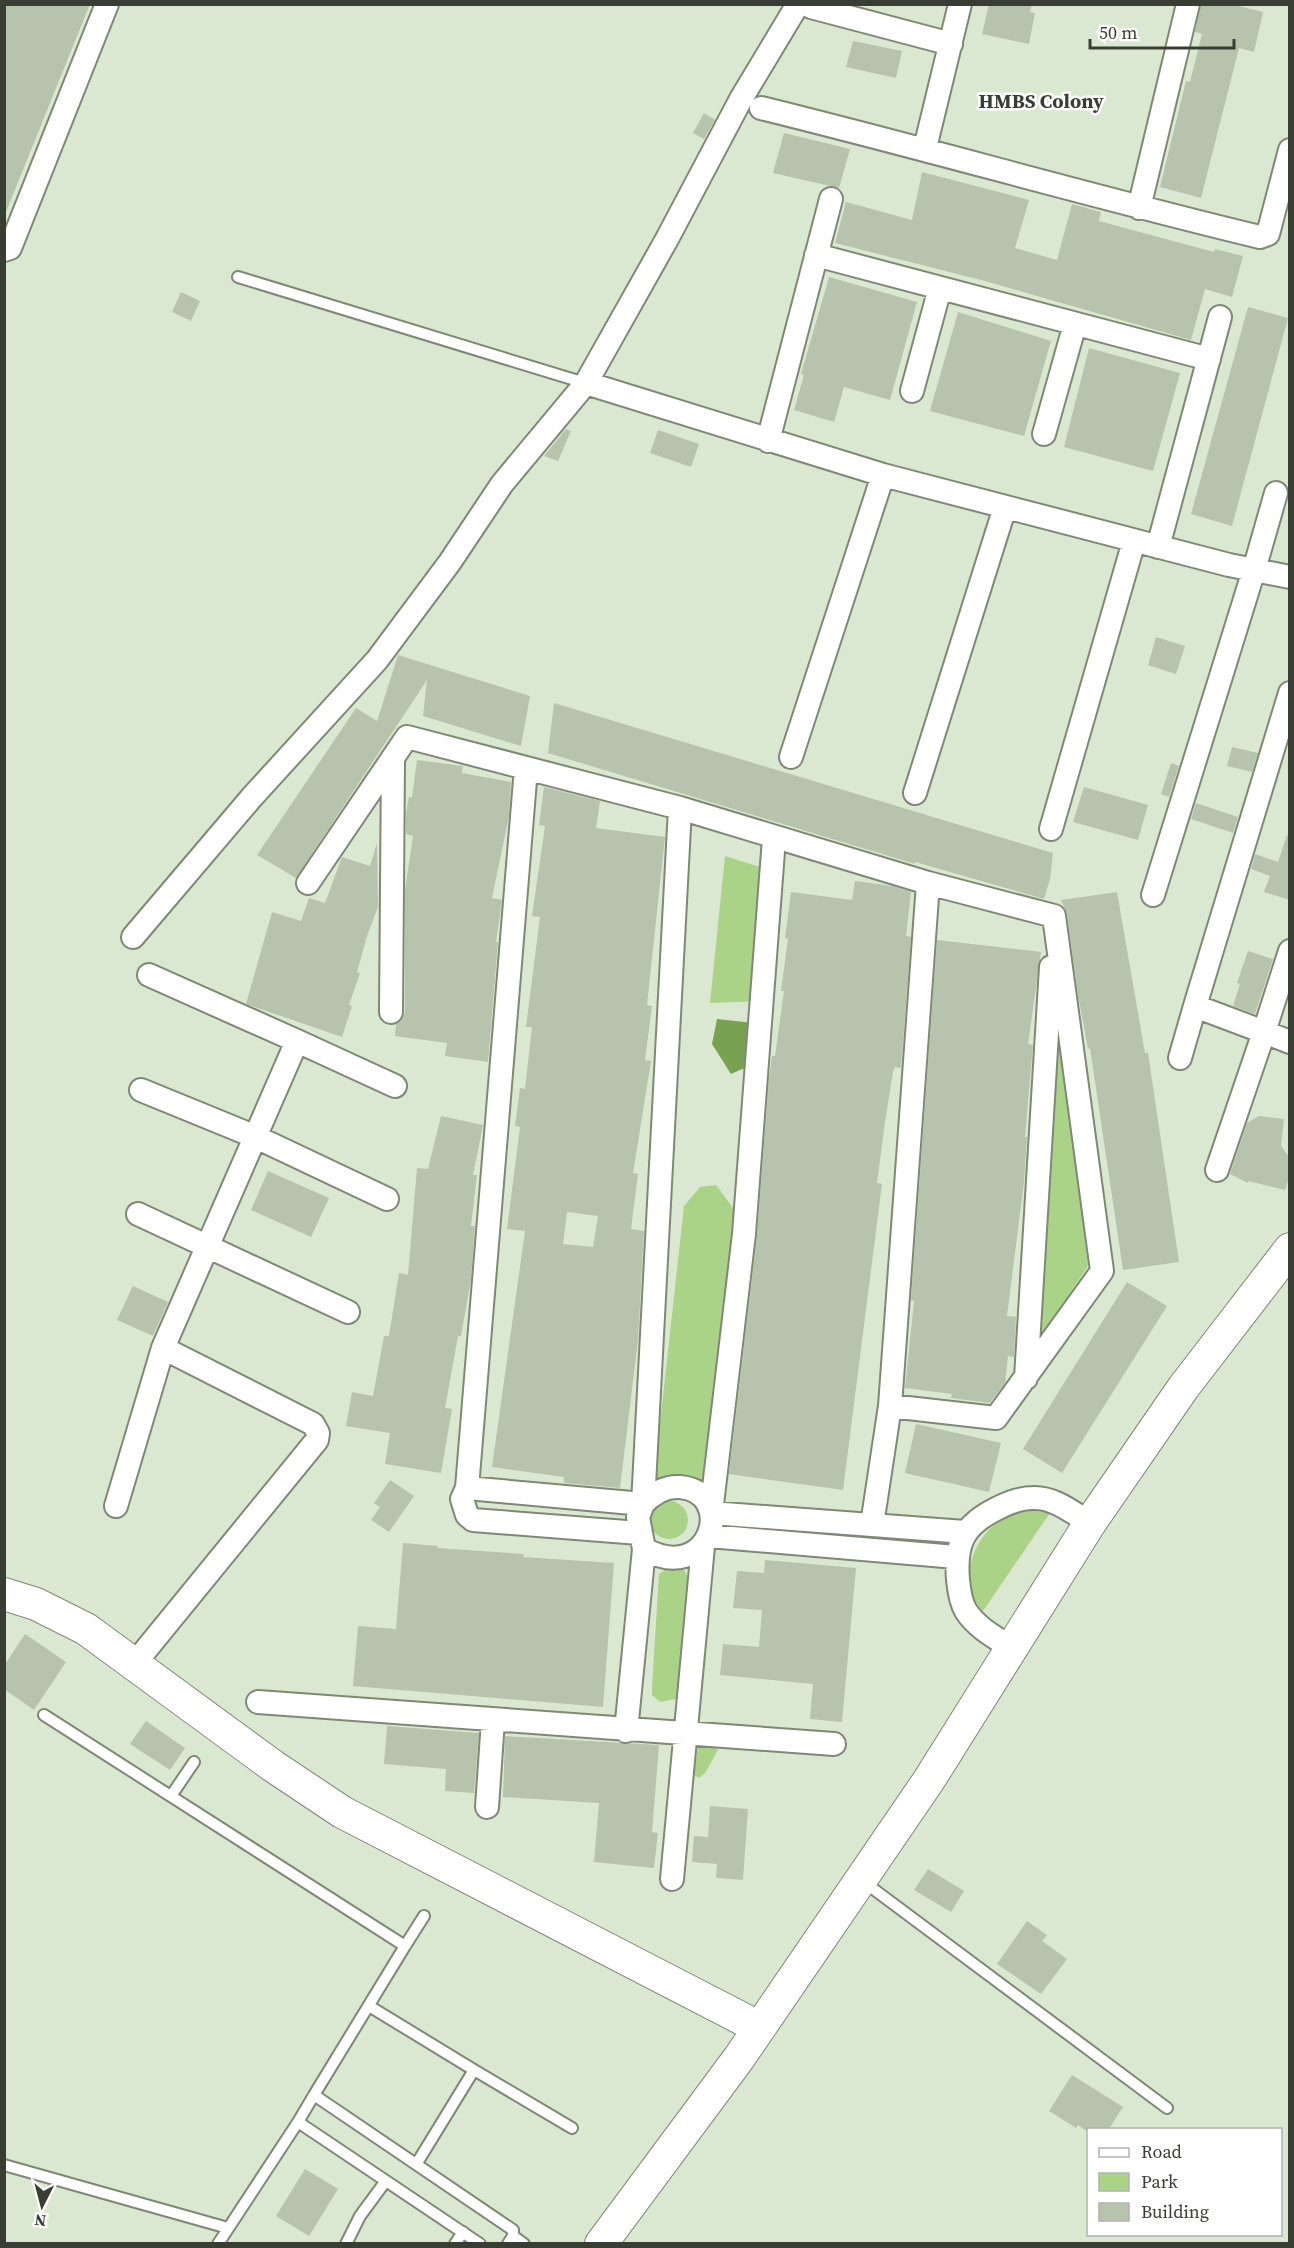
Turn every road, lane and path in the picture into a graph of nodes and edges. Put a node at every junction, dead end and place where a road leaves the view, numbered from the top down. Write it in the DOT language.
graph roads {
  1 [pos="107,4"];
  2 [pos="960,4"];
  3 [pos="1188,4"];
  4 [pos="805,6"];
  5 [pos="951,44"];
  6 [pos="761,108"];
  7 [pos="925,148"];
  8 [pos="1290,150"];
  9 [pos="1287,174"];
  10 [pos="831,198"];
  11 [pos="1139,208"];
  12 [pos="4,250"];
  13 [pos="816,255"];
  14 [pos="238,277"];
  15 [pos="940,288"];
  16 [pos="1220,317"];
  17 [pos="1075,324"];
  18 [pos="1209,359"];
  19 [pos="586,383"];
  20 [pos="912,391"];
  21 [pos="1044,434"];
  22 [pos="768,441"];
  23 [pos="883,475"];
  24 [pos="1276,493"];
  25 [pos="1005,507"];
  26 [pos="1134,541"];
  27 [pos="1158,547"];
  28 [pos="1254,570"];
  29 [pos="1290,577"];
  30 [pos="1290,693"];
  31 [pos="791,757"];
  32 [pos="393,761"];
  33 [pos="526,768"];
  34 [pos="915,793"];
  35 [pos="680,808"];
  36 [pos="1051,828"];
  37 [pos="774,838"];
  38 [pos="308,883"];
  39 [pos="928,883"];
  40 [pos="1153,895"];
  41 [pos="1054,916"];
  42 [pos="133,937"];
  43 [pos="1290,951"];
  44 [pos="149,975"];
  45 [pos="1195,1006"];
  46 [pos="391,1012"];
  47 [pos="1264,1032"];
  48 [pos="297,1041"];
  49 [pos="1290,1042"];
  50 [pos="1180,1058"];
  51 [pos="394,1086"];
  52 [pos="141,1090"];
  53 [pos="256,1137"];
  54 [pos="1217,1170"];
  55 [pos="387,1199"];
  56 [pos="138,1214"];
  57 [pos="208,1246"];
  58 [pos="1290,1249"];
  59 [pos="348,1312"];
  60 [pos="163,1348"];
  61 [pos="1026,1378"];
  62 [pos="890,1406"];
  63 [pos="467,1488"];
  64 [pos="643,1504"];
  65 [pos="116,1506"];
  66 [pos="711,1513"];
  67 [pos="1090,1523"];
  68 [pos="872,1525"];
  69 [pos="965,1532"];
  70 [pos="642,1541"];
  71 [pos="706,1541"];
  72 [pos="956,1557"];
  73 [pos="4,1594"];
  74 [pos="1012,1648"];
  75 [pos="135,1663"];
  76 [pos="258,1702"];
  77 [pos="44,1714"];
  78 [pos="493,1720"];
  79 [pos="626,1731"];
  80 [pos="687,1735"];
  81 [pos="834,1744"];
  82 [pos="194,1762"];
  83 [pos="171,1796"];
  84 [pos="487,1807"];
  85 [pos="672,1879"];
  86 [pos="861,1880"];
  87 [pos="424,1916"];
  88 [pos="405,1946"];
  89 [pos="369,2006"];
  90 [pos="758,2027"];
  91 [pos="474,2070"];
  92 [pos="314,2095"];
  93 [pos="1167,2108"];
  94 [pos="298,2122"];
  95 [pos="572,2128"];
  96 [pos="417,2163"];
  97 [pos="4,2165"];
  98 [pos="385,2182"];
  99 [pos="228,2228"];
  100 [pos="463,2232"];
  101 [pos="511,2240"];
  102 [pos="218,2244"];
  103 [pos="346,2244"];
  104 [pos="454,2244"];
  105 [pos="480,2244"];
  106 [pos="524,2244"];
  107 [pos="601,2244"];
  1 -- 12 [label="street"];
  2 -- 5 [label="street"];
  3 -- 11 [label="street"];
  4 -- 5 [label="street"];
  4 -- 19 [label="street"];
  5 -- 7 [label="street"];
  6 -- 7 [label="street"];
  7 -- 11 [label="street"];
  8 -- 9 [label="street"];
  9 -- 11 [label="street"];
  10 -- 13 [label="street"];
  13 -- 15 [label="street"];
  13 -- 22 [label="street"];
  14 -- 19 [label="lane"];
  15 -- 17 [label="street"];
  15 -- 20 [label="street"];
  16 -- 18 [label="street"];
  17 -- 18 [label="street"];
  17 -- 21 [label="street"];
  18 -- 27 [label="street"];
  19 -- 22 [label="street"];
  19 -- 42 [label="street"];
  22 -- 23 [label="street"];
  23 -- 25 [label="street"];
  23 -- 31 [label="street"];
  24 -- 28 [label="street"];
  25 -- 26 [label="street"];
  25 -- 34 [label="street"];
  26 -- 27 [label="street"];
  26 -- 36 [label="street"];
  27 -- 28 [label="street"];
  28 -- 29 [label="street"];
  28 -- 40 [label="street"];
  30 -- 45 [label="street"];
  32 -- 33 [label="street"];
  32 -- 38 [label="street"];
  32 -- 46 [label="street"];
  33 -- 35 [label="street"];
  33 -- 63 [label="street"];
  35 -- 37 [label="street"];
  35 -- 64 [label="street"];
  37 -- 39 [label="street"];
  37 -- 66 [label="street"];
  39 -- 41 [label="street"];
  39 -- 62 [label="street"];
  41 -- 61 [label="street"];
  41 -- 61 [label="street"];
  43 -- 47 [label="street"];
  44 -- 48 [label="street"];
  45 -- 47 [label="street"];
  45 -- 50 [label="street"];
  47 -- 49 [label="street"];
  47 -- 54 [label="street"];
  48 -- 51 [label="street"];
  48 -- 53 [label="street"];
  52 -- 53 [label="street"];
  53 -- 55 [label="street"];
  53 -- 57 [label="street"];
  56 -- 57 [label="street"];
  57 -- 59 [label="street"];
  57 -- 60 [label="street"];
  58 -- 67 [label="main road"];
  60 -- 65 [label="street"];
  60 -- 75 [label="street"];
  61 -- 62 [label="street"];
  62 -- 68 [label="street"];
  63 -- 64 [label="street"];
  63 -- 70 [label="street"];
  64 -- 66 [label="street"];
  64 -- 70 [label="street"];
  66 -- 68 [label="street"];
  66 -- 71 [label="street"];
  67 -- 69 [label="street"];
  67 -- 74 [label="main road"];
  68 -- 69 [label="street"];
  69 -- 72 [label="street"];
  70 -- 71 [label="street"];
  70 -- 79 [label="street"];
  71 -- 72 [label="street"];
  71 -- 80 [label="street"];
  72 -- 74 [label="street"];
  73 -- 75 [label="main road"];
  74 -- 86 [label="main road"];
  75 -- 90 [label="main road"];
  76 -- 78 [label="street"];
  77 -- 83 [label="lane"];
  78 -- 79 [label="street"];
  78 -- 84 [label="street"];
  79 -- 80 [label="street"];
  80 -- 81 [label="street"];
  80 -- 85 [label="street"];
  82 -- 83 [label="lane"];
  83 -- 88 [label="lane"];
  86 -- 90 [label="main road"];
  86 -- 93 [label="lane"];
  87 -- 88 [label="lane"];
  88 -- 89 [label="lane"];
  89 -- 91 [label="lane"];
  89 -- 92 [label="lane"];
  90 -- 107 [label="main road"];
  91 -- 95 [label="lane"];
  91 -- 96 [label="lane"];
  92 -- 94 [label="lane"];
  92 -- 96 [label="lane"];
  94 -- 98 [label="lane"];
  94 -- 99 [label="lane"];
  96 -- 101 [label="lane"];
  97 -- 99 [label="lane"];
  98 -- 100 [label="lane"];
  98 -- 103 [label="lane"];
  99 -- 102 [label="lane"];
  100 -- 104 [label="lane"];
  100 -- 105 [label="lane"];
  101 -- 106 [label="lane"];
}
